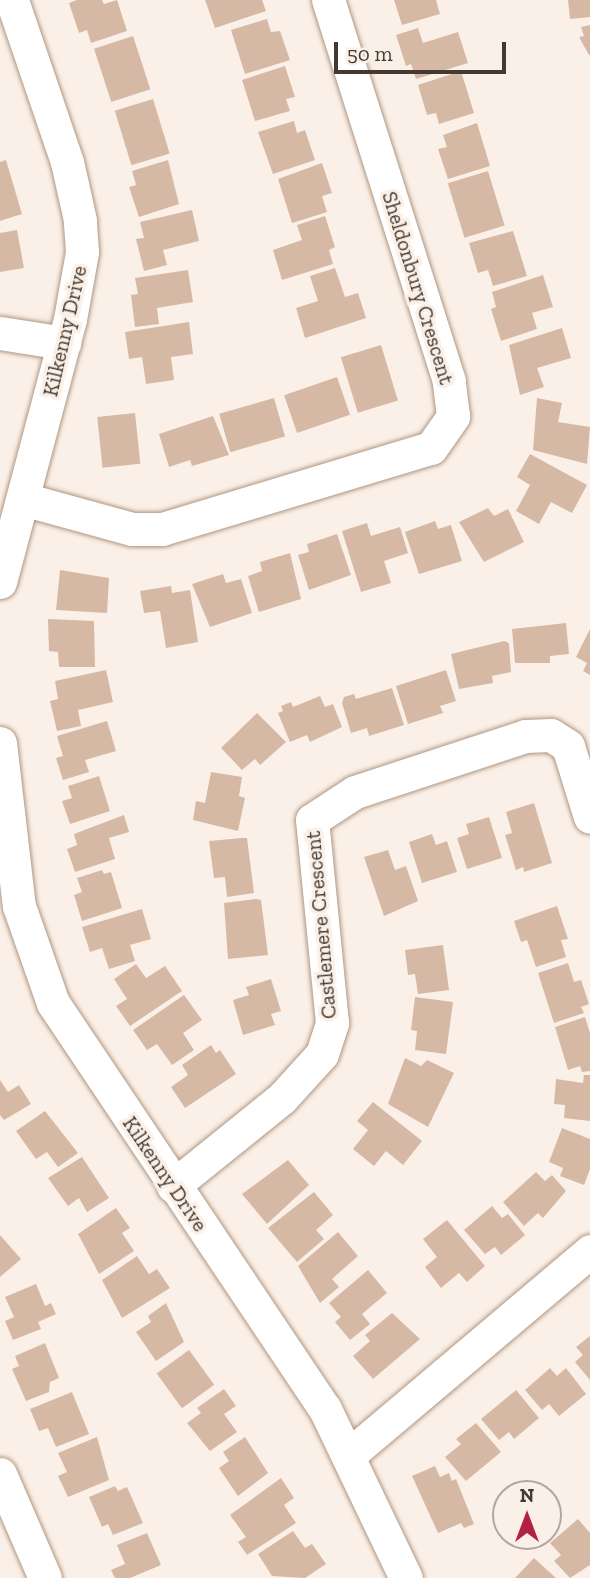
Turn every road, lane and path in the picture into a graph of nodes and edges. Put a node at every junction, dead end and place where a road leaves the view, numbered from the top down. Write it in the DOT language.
graph roads {
  1 [pos="12,0"];
  2 [pos="328,0"];
  3 [pos="0,333"];
  4 [pos="64,343"];
  5 [pos="23,499"];
  6 [pos="0,582"];
  7 [pos="0,743"];
  8 [pos="590,817"];
  9 [pos="9,907"];
  10 [pos="173,1186"];
  11 [pos="590,1251"];
  12 [pos="349,1455"];
  13 [pos="0,1474"];
  14 [pos="45,1578"];
  15 [pos="406,1578"];
  1 -- 4 [label="street, Kilkenny Drive"];
  2 -- 5 [label="street, Sheldonbury Crescent"];
  3 -- 4 [label="street"];
  4 -- 5 [label="street, Kilkenny Drive"];
  5 -- 6 [label="street, Kilkenny Drive"];
  7 -- 9 [label="street, Kilkenny Drive"];
  8 -- 10 [label="street, Castlemere Crescent"];
  9 -- 10 [label="street, Kilkenny Drive"];
  10 -- 12 [label="street, Kilkenny Drive"];
  11 -- 12 [label="street"];
  12 -- 15 [label="street, Kilkenny Drive"];
  13 -- 14 [label="street"];
}
